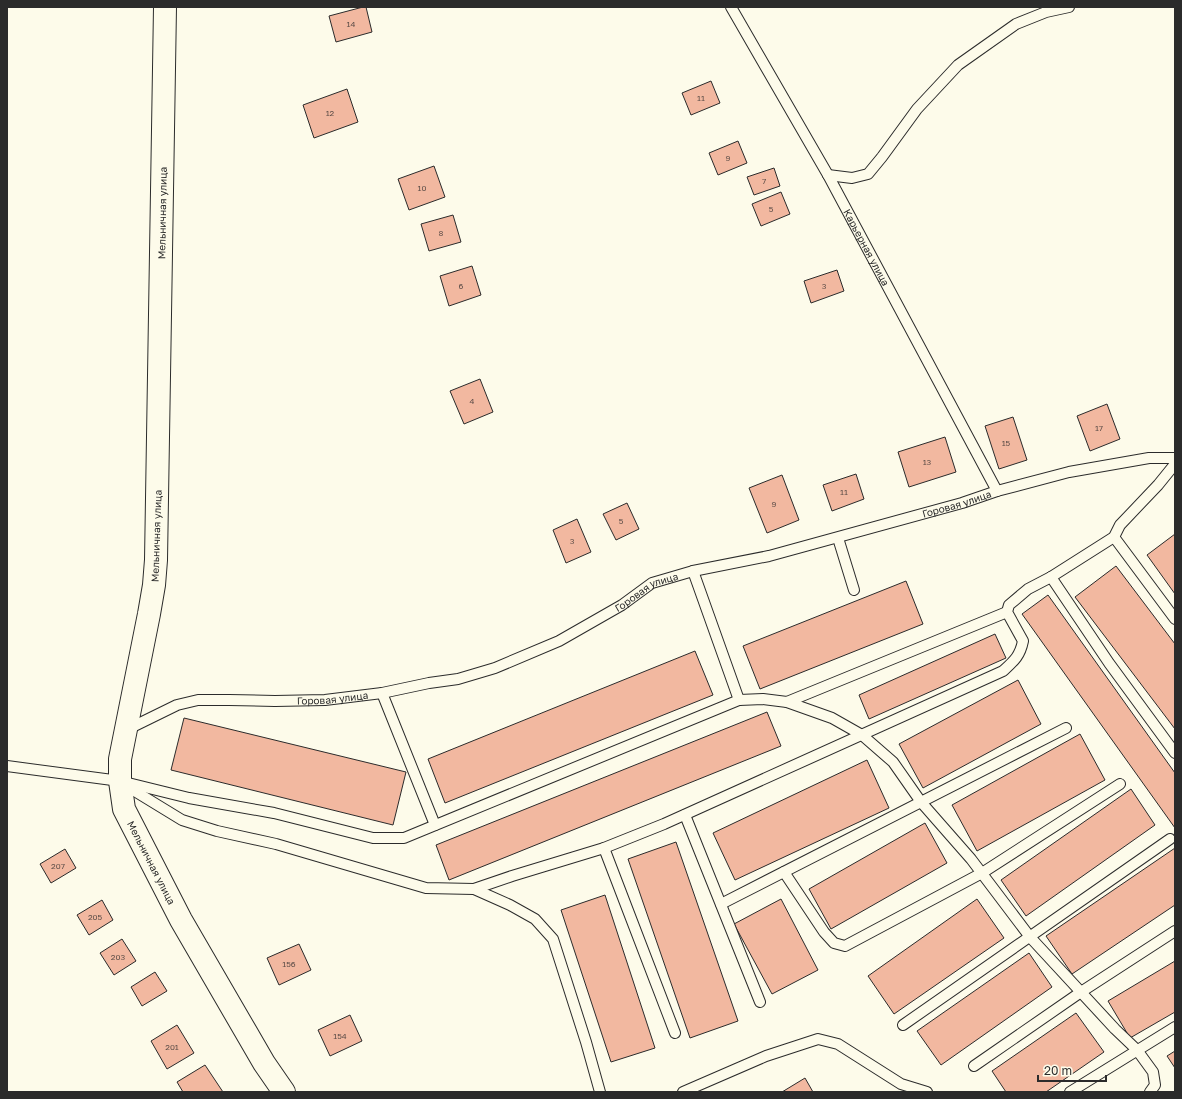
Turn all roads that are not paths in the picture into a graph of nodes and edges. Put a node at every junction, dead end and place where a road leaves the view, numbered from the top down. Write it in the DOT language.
graph roads {
  1 [pos="165,7"];
  2 [pos="731,7"];
  3 [pos="1069,7"];
  4 [pos="828,175"];
  5 [pos="1175,458"];
  6 [pos="1175,464"];
  7 [pos="996,491"];
  8 [pos="1114,537"];
  9 [pos="838,538"];
  10 [pos="693,571"];
  11 [pos="1052,577"];
  12 [pos="854,590"];
  13 [pos="1007,612"];
  14 [pos="1175,619"];
  15 [pos="382,692"];
  16 [pos="739,700"];
  17 [pos="787,702"];
  18 [pos="1066,728"];
  19 [pos="126,730"];
  20 [pos="862,735"];
  21 [pos="1175,753"];
  22 [pos="7,766"];
  23 [pos="120,781"];
  24 [pos="1120,784"];
  25 [pos="921,802"];
  26 [pos="685,815"];
  27 [pos="435,825"];
  28 [pos="1170,839"];
  29 [pos="604,848"];
  30 [pos="784,872"];
  31 [pos="982,874"];
  32 [pos="474,889"];
  33 [pos="721,904"];
  34 [pos="1175,931"];
  35 [pos="1030,937"];
  36 [pos="1081,992"];
  37 [pos="760,1002"];
  38 [pos="904,1025"];
  39 [pos="1175,1027"];
  40 [pos="675,1034"];
  41 [pos="1137,1050"];
  42 [pos="974,1066"];
  43 [pos="284,1092"];
  44 [pos="600,1092"];
  45 [pos="683,1092"];
  46 [pos="926,1092"];
  47 [pos="1070,1092"];
  48 [pos="1150,1092"];
  1 -- 19 [label="main road, Мельничная улица"];
  2 -- 4 [label="lane, Карьерная улица"];
  3 -- 4 [label="lane"];
  4 -- 7 [label="lane, Карьерная улица"];
  5 -- 7 [label="lane, Горовая улица"];
  6 -- 8 [label="lane"];
  7 -- 9 [label="lane, Горовая улица"];
  8 -- 11 [label="lane"];
  8 -- 14 [label="lane"];
  9 -- 10 [label="lane, Горовая улица"];
  9 -- 12 [label="lane"];
  10 -- 15 [label="lane, Горовая улица"];
  10 -- 16 [label="lane"];
  11 -- 13 [label="lane"];
  11 -- 21 [label="lane"];
  13 -- 17 [label="lane"];
  13 -- 20 [label="lane"];
  15 -- 19 [label="lane, Горовая улица"];
  15 -- 27 [label="lane"];
  16 -- 17 [label="lane"];
  16 -- 27 [label="lane"];
  17 -- 20 [label="lane"];
  18 -- 25 [label="lane"];
  19 -- 23 [label="main road, Мельничная улица"];
  20 -- 25 [label="lane"];
  20 -- 26 [label="lane"];
  22 -- 23 [label="lane"];
  23 -- 27 [label="lane"];
  23 -- 32 [label="lane"];
  23 -- 43 [label="main road, Мельничная улица"];
  24 -- 31 [label="lane"];
  25 -- 30 [label="lane"];
  25 -- 31 [label="lane"];
  26 -- 29 [label="lane"];
  26 -- 33 [label="lane"];
  28 -- 35 [label="lane"];
  29 -- 32 [label="lane"];
  29 -- 40 [label="lane"];
  30 -- 31 [label="lane"];
  30 -- 33 [label="lane"];
  31 -- 35 [label="lane"];
  32 -- 44 [label="lane"];
  33 -- 37 [label="lane"];
  34 -- 36 [label="lane"];
  35 -- 36 [label="lane"];
  35 -- 38 [label="lane"];
  36 -- 41 [label="lane"];
  36 -- 42 [label="lane"];
  39 -- 41 [label="lane"];
  41 -- 47 [label="lane"];
  41 -- 48 [label="lane"];
  45 -- 46 [label="lane"];
}
